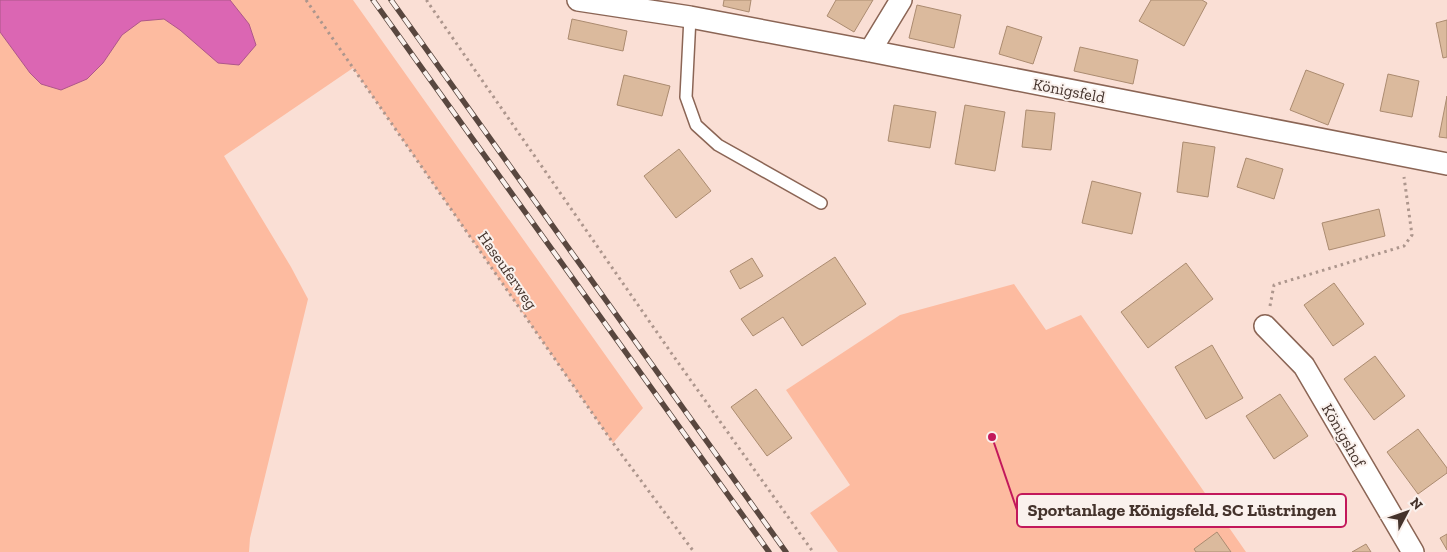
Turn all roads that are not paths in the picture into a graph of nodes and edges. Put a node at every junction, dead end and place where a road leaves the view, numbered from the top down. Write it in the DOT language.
graph roads {
  1 [pos="578,0"];
  2 [pos="900,0"];
  3 [pos="690,17"];
  4 [pos="870,51"];
  5 [pos="1447,164"];
  6 [pos="821,203"];
  7 [pos="1265,326"];
  8 [pos="1413,552"];
  1 -- 3 [label="street, Königsfeld"];
  2 -- 4 [label="street"];
  3 -- 4 [label="street, Königsfeld"];
  3 -- 6 [label="lane"];
  4 -- 5 [label="street, Königsfeld"];
  7 -- 8 [label="street, Königshof"];
}
